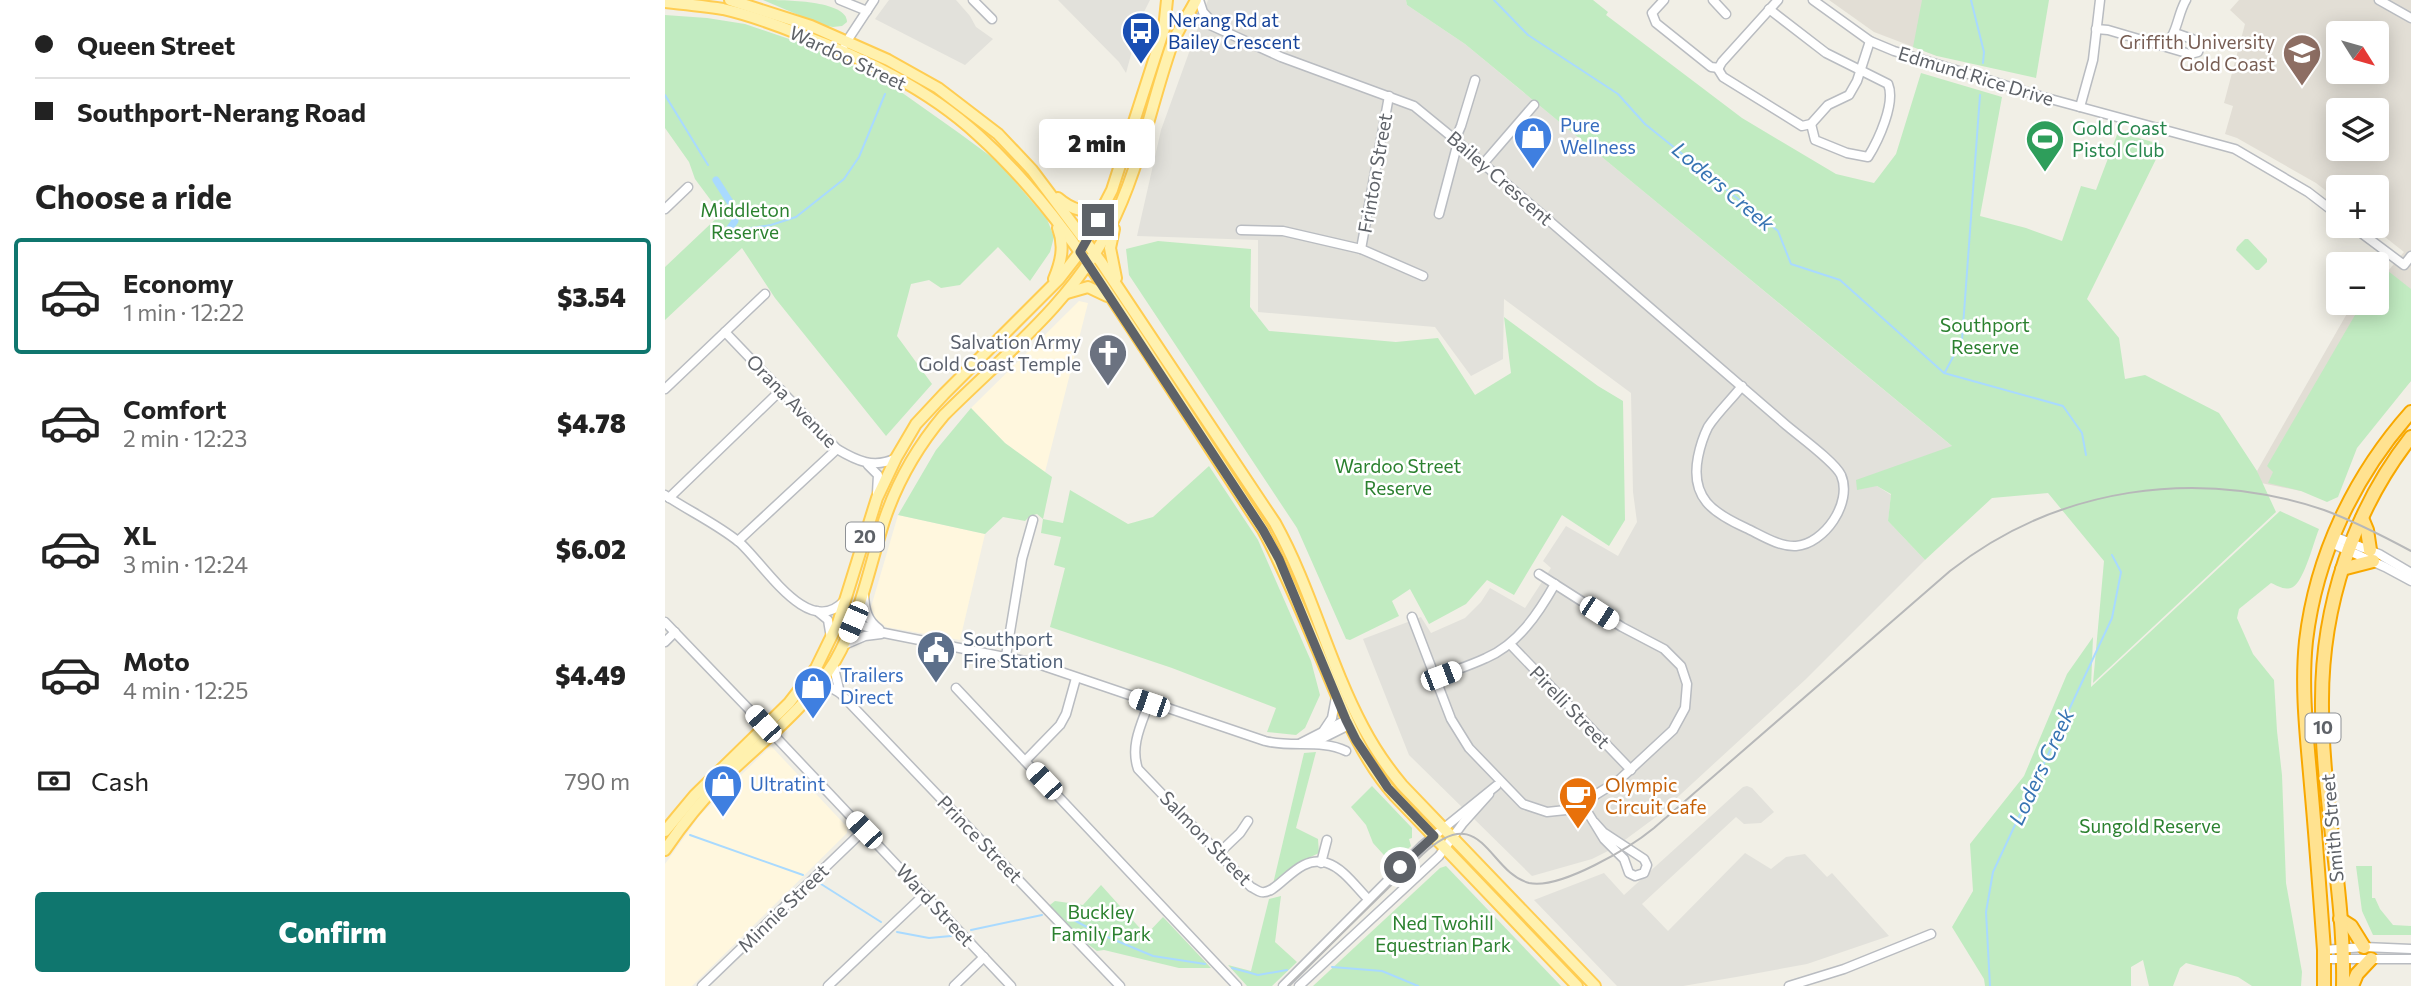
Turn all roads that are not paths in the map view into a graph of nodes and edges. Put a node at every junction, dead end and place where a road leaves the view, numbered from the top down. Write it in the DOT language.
graph roads {
  1 [pos="730,0"];
  2 [pos="840,0"];
  3 [pos="874,0"];
  4 [pos="974,0"];
  5 [pos="1167,0"];
  6 [pos="1198,0"];
  7 [pos="1664,0"];
  8 [pos="1713,0"];
  9 [pos="1813,0"];
  10 [pos="2100,0"];
  11 [pos="2186,0"];
  12 [pos="2379,0"];
  13 [pos="665,2"];
  14 [pos="1772,4"];
  15 [pos="867,11"];
  16 [pos="1726,14"];
  17 [pos="1187,15"];
  18 [pos="992,19"];
  19 [pos="2411,19"];
  20 [pos="1222,29"];
  21 [pos="2096,29"];
  22 [pos="1179,30"];
  23 [pos="2175,33"];
  24 [pos="1870,41"];
  25 [pos="844,46"];
  26 [pos="2164,46"];
  27 [pos="1719,68"];
  28 [pos="1860,71"];
  29 [pos="1475,80"];
  30 [pos="1389,96"];
  31 [pos="1534,104"];
  32 [pos="2080,107"];
  33 [pos="1811,124"];
  34 [pos="1456,141"];
  35 [pos="1483,164"];
  36 [pos="688,187"];
  37 [pos="1047,190"];
  38 [pos="1120,206"];
  39 [pos="2326,206"];
  40 [pos="1104,208"];
  41 [pos="665,209"];
  42 [pos="1439,214"];
  43 [pos="1055,218"];
  44 [pos="1241,230"];
  45 [pos="2368,238"];
  46 [pos="1086,242"];
  47 [pos="1361,249"];
  48 [pos="1080,252"];
  49 [pos="1095,253"];
  50 [pos="2411,256"];
  51 [pos="1088,265"];
  52 [pos="1423,276"];
  53 [pos="1050,288"];
  54 [pos="1120,289"];
  55 [pos="765,294"];
  56 [pos="1065,294"];
  57 [pos="1113,299"];
  58 [pos="725,332"];
  59 [pos="1742,386"];
  60 [pos="665,389"];
  61 [pos="781,390"];
  62 [pos="2411,412"];
  63 [pos="2411,437"];
  64 [pos="837,449"];
  65 [pos="896,458"];
  66 [pos="865,463"];
  67 [pos="667,497"];
  68 [pos="877,498"];
  69 [pos="2362,518"];
  70 [pos="1033,520"];
  71 [pos="2332,540"];
  72 [pos="738,541"];
  73 [pos="2350,546"];
  74 [pos="2371,555"];
  75 [pos="2342,569"];
  76 [pos="2411,573"];
  77 [pos="1539,574"];
  78 [pos="2411,581"];
  79 [pos="1555,584"];
  80 [pos="863,591"];
  81 [pos="846,599"];
  82 [pos="815,610"];
  83 [pos="1412,617"];
  84 [pos="665,622"];
  85 [pos="853,622"];
  86 [pos="675,632"];
  87 [pos="884,634"];
  88 [pos="832,636"];
  89 [pos="665,642"];
  90 [pos="1510,644"];
  91 [pos="843,645"];
  92 [pos="1006,656"];
  93 [pos="833,664"];
  94 [pos="1076,678"];
  95 [pos="1435,678"];
  96 [pos="817,686"];
  97 [pos="956,688"];
  98 [pos="840,693"];
  99 [pos="1336,696"];
  100 [pos="1149,703"];
  101 [pos="1351,721"];
  102 [pos="769,730"];
  103 [pos="1313,737"];
  104 [pos="1291,744"];
  105 [pos="1305,745"];
  106 [pos="1346,751"];
  107 [pos="1025,761"];
  108 [pos="1631,770"];
  109 [pos="1498,784"];
  110 [pos="1583,803"];
  111 [pos="1248,821"];
  112 [pos="1594,822"];
  113 [pos="1443,828"];
  114 [pos="864,830"];
  115 [pos="667,832"];
  116 [pos="1434,836"];
  117 [pos="1453,839"];
  118 [pos="1327,840"];
  119 [pos="1446,848"];
  120 [pos="665,850"];
  121 [pos="1219,853"];
  122 [pos="1321,863"];
  123 [pos="925,894"];
  124 [pos="1368,899"];
  125 [pos="2340,919"];
  126 [pos="1931,934"];
  127 [pos="2411,949"];
  128 [pos="2343,953"];
  129 [pos="2367,953"];
  130 [pos="2325,954"];
  131 [pos="984,957"];
  132 [pos="2411,959"];
  133 [pos="702,986"];
  134 [pos="828,986"];
  135 [pos="954,986"];
  136 [pos="1011,986"];
  137 [pos="1120,986"];
  138 [pos="1237,986"];
  139 [pos="1283,986"];
  140 [pos="1299,986"];
  141 [pos="1577,986"];
  142 [pos="1595,986"];
  143 [pos="1789,986"];
  144 [pos="2324,986"];
  145 [pos="2343,986"];
  146 [pos="2352,986"];
  1 -- 25 [label="main road, Wardoo Street"];
  2 -- 15 [label="street"];
  3 -- 15 [label="street"];
  4 -- 18 [label="street"];
  5 -- 17 [label="main road, 20"];
  5 -- 40 [label="main road, 20"];
  6 -- 17 [label="main road, 20"];
  6 -- 20 [label="street, Bailey Crescent"];
  7 -- 27 [label="street"];
  8 -- 16 [label="street"];
  9 -- 24 [label="street, Edmund Rice Drive"];
  10 -- 21 [label="street"];
  11 -- 23 [label="street"];
  12 -- 19 [label="street"];
  13 -- 25 [label="main road, Wardoo Street"];
  14 -- 27 [label="street"];
  14 -- 28 [label="street"];
  15 -- 25 [label="street"];
  17 -- 20 [label="street, Bailey Crescent"];
  17 -- 22 [label="main road, 20"];
  20 -- 22 [label="street"];
  20 -- 30 [label="street, Bailey Crescent"];
  21 -- 26 [label="street"];
  21 -- 32 [label="street"];
  22 -- 38 [label="main road, 20"];
  23 -- 26 [label="street"];
  23 -- 26 [label="street"];
  24 -- 28 [label="street"];
  24 -- 32 [label="street, Edmund Rice Drive"];
  25 -- 37 [label="main road, Wardoo Street"];
  25 -- 43 [label="main road, Wardoo Street"];
  27 -- 33 [label="street"];
  28 -- 33 [label="street"];
  28 -- 33 [label="street"];
  29 -- 34 [label="street"];
  30 -- 34 [label="street, Bailey Crescent"];
  30 -- 47 [label="street, Frinton Street"];
  31 -- 35 [label="street"];
  32 -- 39 [label="street, Edmund Rice Drive"];
  34 -- 35 [label="street, Bailey Crescent"];
  34 -- 42 [label="street"];
  35 -- 59 [label="street, Bailey Crescent"];
  36 -- 41 [label="street"];
  37 -- 40 [label="main road"];
  37 -- 46 [label="main road, Wardoo Street"];
  38 -- 49 [label="main road, 20"];
  38 -- 54 [label="main road"];
  40 -- 46 [label="main road, 20"];
  43 -- 48 [label="main road, Wardoo Street"];
  43 -- 53 [label="main road"];
  44 -- 47 [label="street"];
  45 -- 50 [label="street"];
  46 -- 48 [label="main road, 20"];
  46 -- 49 [label="main road, Wardoo Street"];
  47 -- 52 [label="street"];
  48 -- 51 [label="main road, Wardoo Street"];
  48 -- 53 [label="main road, 20"];
  49 -- 51 [label="main road, 20"];
  49 -- 54 [label="main road, Wardoo Street"];
  51 -- 56 [label="main road, 20"];
  51 -- 57 [label="main road, Wardoo Street"];
  53 -- 65 [label="main road, 20"];
  54 -- 101 [label="main road, Wardoo Street"];
  55 -- 58 [label="street"];
  56 -- 57 [label="main road"];
  56 -- 80 [label="main road, 20"];
  57 -- 99 [label="main road, Wardoo Street"];
  58 -- 60 [label="street"];
  58 -- 61 [label="street, Orana Avenue"];
  59 -- 59 [label="street, Bailey Crescent"];
  61 -- 64 [label="street, Orana Avenue"];
  61 -- 67 [label="street"];
  62 -- 71 [label="highway, Smith Street / 10"];
  63 -- 69 [label="highway, Smith Street / 10"];
  64 -- 66 [label="street, Orana Avenue"];
  64 -- 72 [label="street"];
  65 -- 66 [label="street"];
  65 -- 68 [label="main road, 20"];
  66 -- 68 [label="street"];
  67 -- 72 [label="street"];
  68 -- 81 [label="main road, 20"];
  69 -- 73 [label="highway, Smith Street / 10"];
  69 -- 74 [label="highway"];
  70 -- 92 [label="street"];
  71 -- 73 [label="street"];
  71 -- 130 [label="highway, Smith Street / 10"];
  72 -- 82 [label="street"];
  73 -- 74 [label="street"];
  73 -- 75 [label="highway, Smith Street / 10"];
  74 -- 75 [label="highway"];
  74 -- 76 [label="street"];
  74 -- 78 [label="street"];
  75 -- 125 [label="highway, Smith Street / 10"];
  77 -- 79 [label="street"];
  79 -- 90 [label="street"];
  79 -- 108 [label="street"];
  80 -- 85 [label="main road, 20"];
  80 -- 87 [label="street"];
  81 -- 82 [label="street"];
  81 -- 88 [label="main road, 20"];
  82 -- 88 [label="street"];
  83 -- 95 [label="street"];
  84 -- 86 [label="street, Ward Street"];
  85 -- 87 [label="street"];
  85 -- 88 [label="main road"];
  85 -- 91 [label="main road, 20"];
  86 -- 89 [label="street"];
  86 -- 102 [label="street, Ward Street"];
  87 -- 91 [label="street"];
  87 -- 92 [label="street"];
  88 -- 102 [label="main road, 20"];
  90 -- 95 [label="street"];
  90 -- 108 [label="street, Pirelli Street"];
  91 -- 93 [label="main road, 20"];
  92 -- 94 [label="street"];
  93 -- 96 [label="main road, 20"];
  93 -- 98 [label="street"];
  94 -- 100 [label="street"];
  94 -- 107 [label="street"];
  95 -- 109 [label="street"];
  96 -- 98 [label="street, Prince Street"];
  96 -- 102 [label="main road, 20"];
  97 -- 107 [label="street"];
  98 -- 137 [label="street, Prince Street"];
  99 -- 101 [label="main road, Wardoo Street"];
  99 -- 103 [label="street"];
  100 -- 104 [label="street"];
  100 -- 121 [label="street, Salmon Street"];
  101 -- 103 [label="street"];
  101 -- 105 [label="street"];
  101 -- 113 [label="main road, Wardoo Street"];
  101 -- 116 [label="main road, Wardoo Street"];
  102 -- 114 [label="street, Ward Street"];
  102 -- 115 [label="main road, 20"];
  103 -- 104 [label="street"];
  104 -- 105 [label="street"];
  105 -- 106 [label="street"];
  107 -- 138 [label="street"];
  108 -- 110 [label="street"];
  109 -- 110 [label="street"];
  109 -- 113 [label="street"];
  109 -- 117 [label="street"];
  110 -- 112 [label="street"];
  111 -- 121 [label="street"];
  112 -- 112 [label="street"];
  113 -- 116 [label="street"];
  113 -- 117 [label="main road, Wardoo Street"];
  114 -- 123 [label="street, Ward Street"];
  114 -- 133 [label="street, Minnie Street"];
  115 -- 120 [label="main road, 20"];
  116 -- 119 [label="main road, Wardoo Street"];
  116 -- 124 [label="street"];
  117 -- 119 [label="street"];
  117 -- 142 [label="main road, Wardoo Street"];
  118 -- 122 [label="street"];
  119 -- 140 [label="street"];
  119 -- 141 [label="main road, Wardoo Street"];
  121 -- 122 [label="street, Salmon Street"];
  122 -- 124 [label="street"];
  123 -- 131 [label="street, Ward Street"];
  123 -- 134 [label="street"];
  124 -- 139 [label="street"];
  125 -- 128 [label="highway, Smith Street / 10"];
  125 -- 129 [label="highway"];
  126 -- 143 [label="street"];
  127 -- 129 [label="street"];
  128 -- 129 [label="street"];
  128 -- 129 [label="street"];
  128 -- 130 [label="street"];
  128 -- 145 [label="highway, Smith Street / 10"];
  129 -- 132 [label="street"];
  129 -- 146 [label="highway"];
  130 -- 144 [label="highway, Smith Street / 10"];
  131 -- 135 [label="street"];
  131 -- 136 [label="street, Ward Street"];
}
